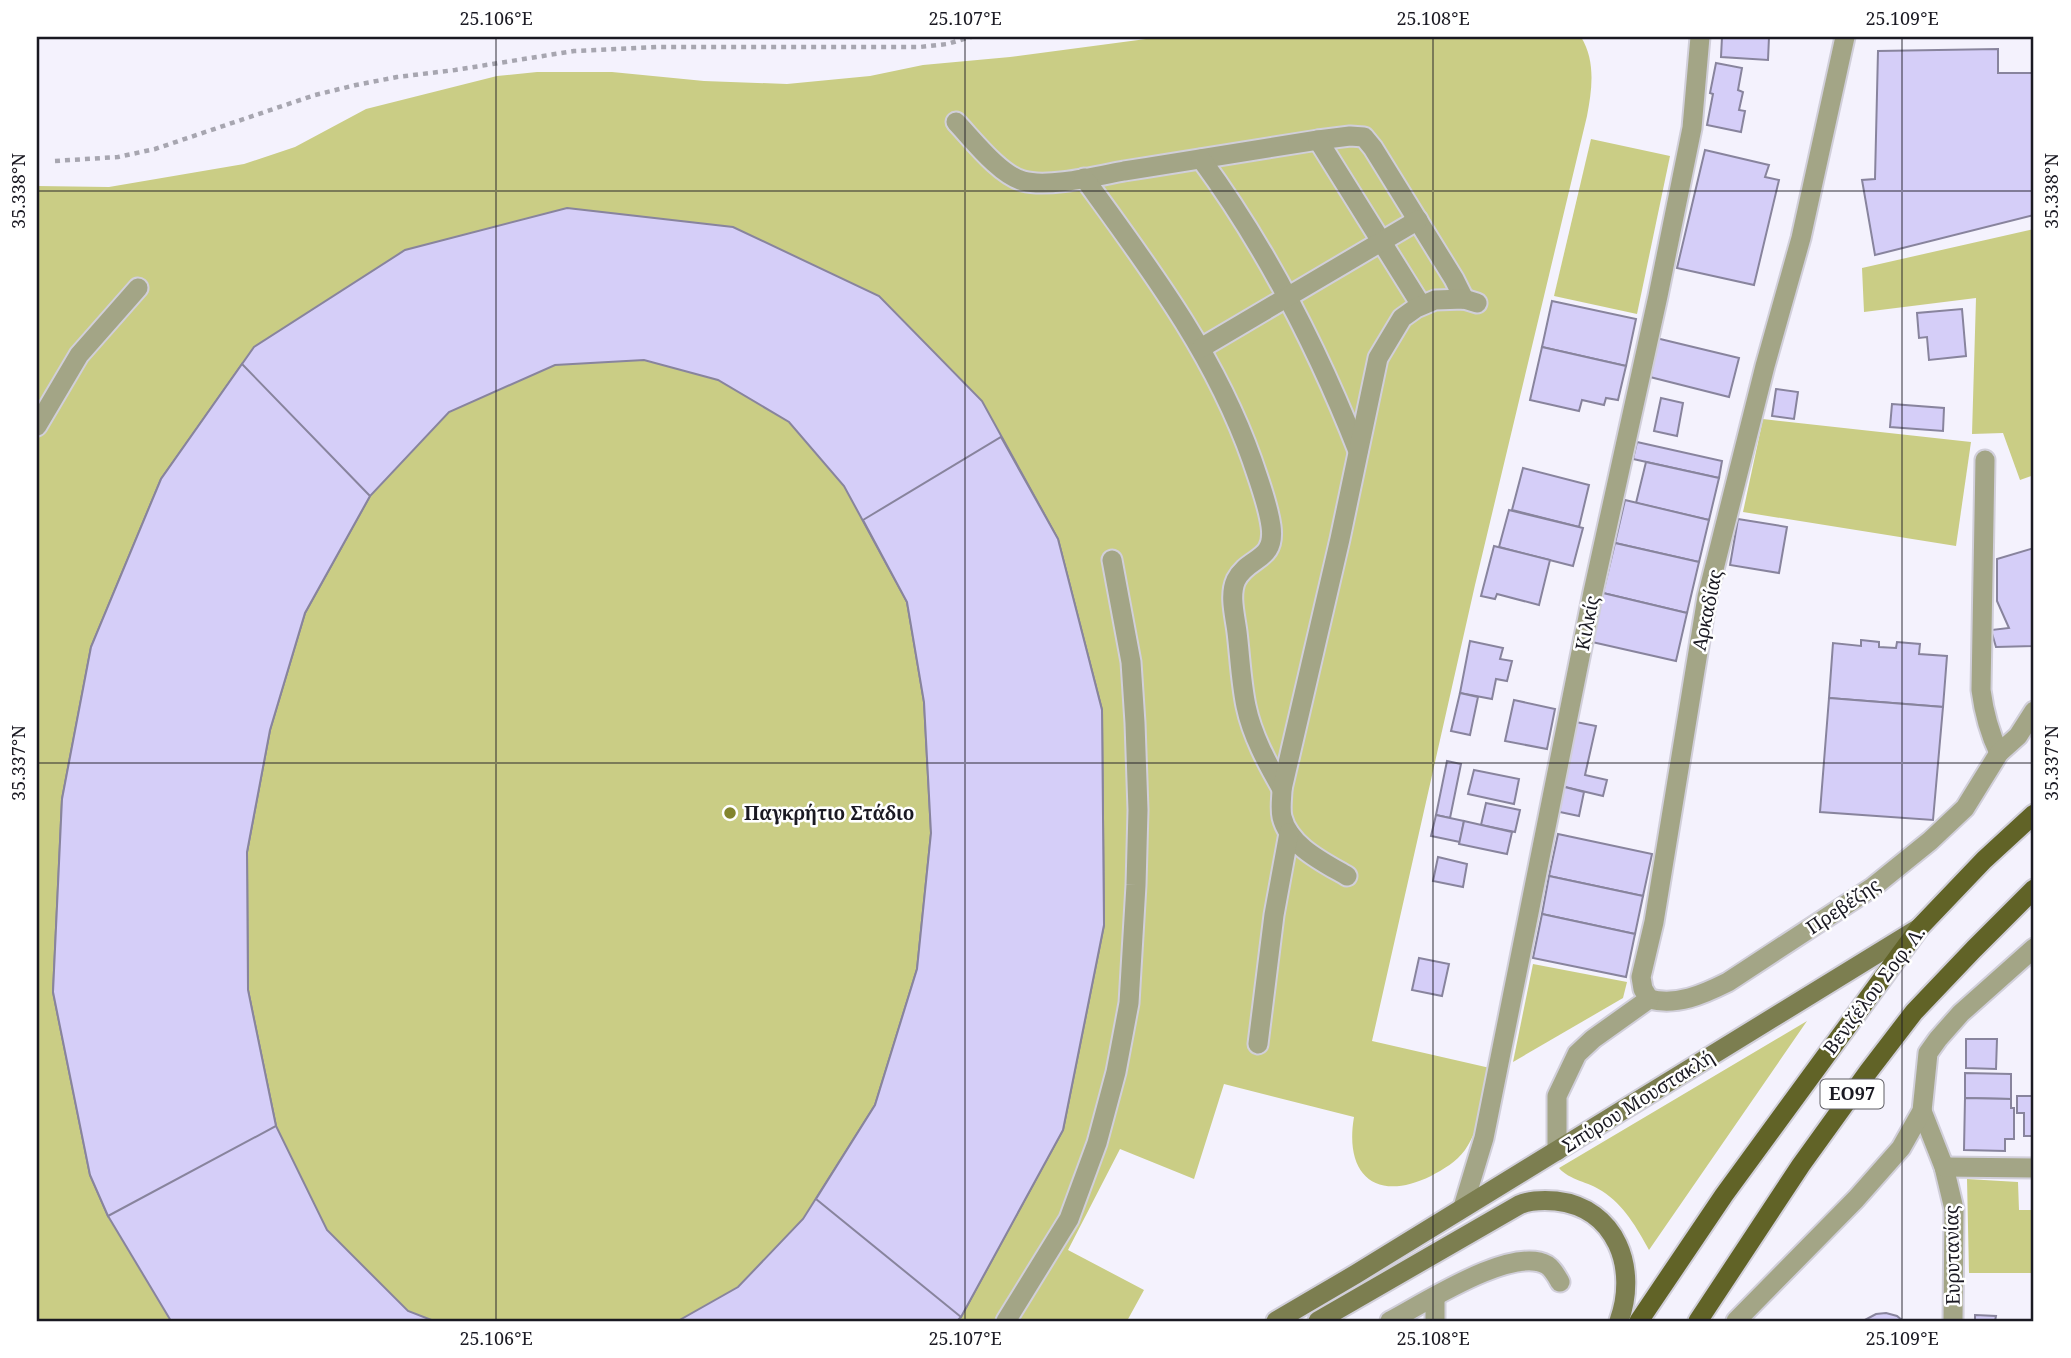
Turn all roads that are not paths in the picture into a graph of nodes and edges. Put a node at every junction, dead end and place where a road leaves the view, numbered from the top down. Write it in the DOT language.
graph roads {
  1 [pos="1700,37"];
  2 [pos="1845,37"];
  3 [pos="956,122"];
  4 [pos="1318,140"];
  5 [pos="1201,159"];
  6 [pos="1084,178"];
  7 [pos="1418,220"];
  8 [pos="1381,241"];
  9 [pos="138,288"];
  10 [pos="1288,297"];
  11 [pos="1421,306"];
  12 [pos="1201,348"];
  13 [pos="37,426"];
  14 [pos="1358,451"];
  15 [pos="1985,460"];
  16 [pos="1112,561"];
  17 [pos="2034,711"];
  18 [pos="1999,753"];
  19 [pos="1282,789"];
  20 [pos="2034,814"];
  21 [pos="1289,833"];
  22 [pos="1347,876"];
  23 [pos="2034,889"];
  24 [pos="1920,927"];
  25 [pos="2034,948"];
  26 [pos="1649,999"];
  27 [pos="1258,1044"];
  28 [pos="1922,1111"];
  29 [pos="1557,1151"];
  30 [pos="1944,1167"];
  31 [pos="2034,1168"];
  32 [pos="1463,1207"];
  33 [pos="1560,1282"];
  34 [pos="1435,1297"];
  35 [pos="1006,1321"];
  36 [pos="1276,1321"];
  37 [pos="1318,1321"];
  38 [pos="1390,1321"];
  39 [pos="1435,1321"];
  40 [pos="1619,1321"];
  41 [pos="1639,1321"];
  42 [pos="1698,1321"];
  43 [pos="1736,1321"];
  44 [pos="1953,1321"];
  1 -- 32 [label="street, Κιλκίς"];
  2 -- 26 [label="street, Αρκαδίας"];
  3 -- 6 [label="street"];
  4 -- 5 [label="street"];
  4 -- 7 [label="street"];
  4 -- 8 [label="street"];
  5 -- 6 [label="street"];
  5 -- 10 [label="street"];
  6 -- 12 [label="street"];
  7 -- 8 [label="street"];
  7 -- 11 [label="street"];
  8 -- 10 [label="street"];
  8 -- 11 [label="street"];
  9 -- 13 [label="street"];
  10 -- 12 [label="street"];
  10 -- 14 [label="street"];
  11 -- 14 [label="street"];
  12 -- 19 [label="street"];
  14 -- 19 [label="street"];
  15 -- 18 [label="street"];
  16 -- 35 [label="street"];
  17 -- 18 [label="street, Πρεβέζης"];
  18 -- 26 [label="street, Πρεβέζης"];
  19 -- 21 [label="street"];
  20 -- 24 [label="main road, Βενιζέλου Σοφ. Λ. / ΕΟ97"];
  21 -- 22 [label="street"];
  21 -- 27 [label="street"];
  23 -- 42 [label="main road, ΕΟ97"];
  24 -- 29 [label="main road, Σπύρου Μουστακλή"];
  24 -- 41 [label="main road, Βενιζέλου Σοφ. Λ. / ΕΟ97"];
  25 -- 28 [label="street"];
  26 -- 29 [label="street"];
  28 -- 30 [label="street, Ευρυτανίας"];
  28 -- 43 [label="street"];
  29 -- 32 [label="main road, Σπύρου Μουστακλή"];
  30 -- 31 [label="street"];
  30 -- 44 [label="street, Ευρυτανίας"];
  32 -- 36 [label="main road, Σπύρου Μουστακλή"];
  33 -- 34 [label="street"];
  34 -- 38 [label="street"];
  34 -- 39 [label="street"];
  37 -- 40 [label="main road"];
}
